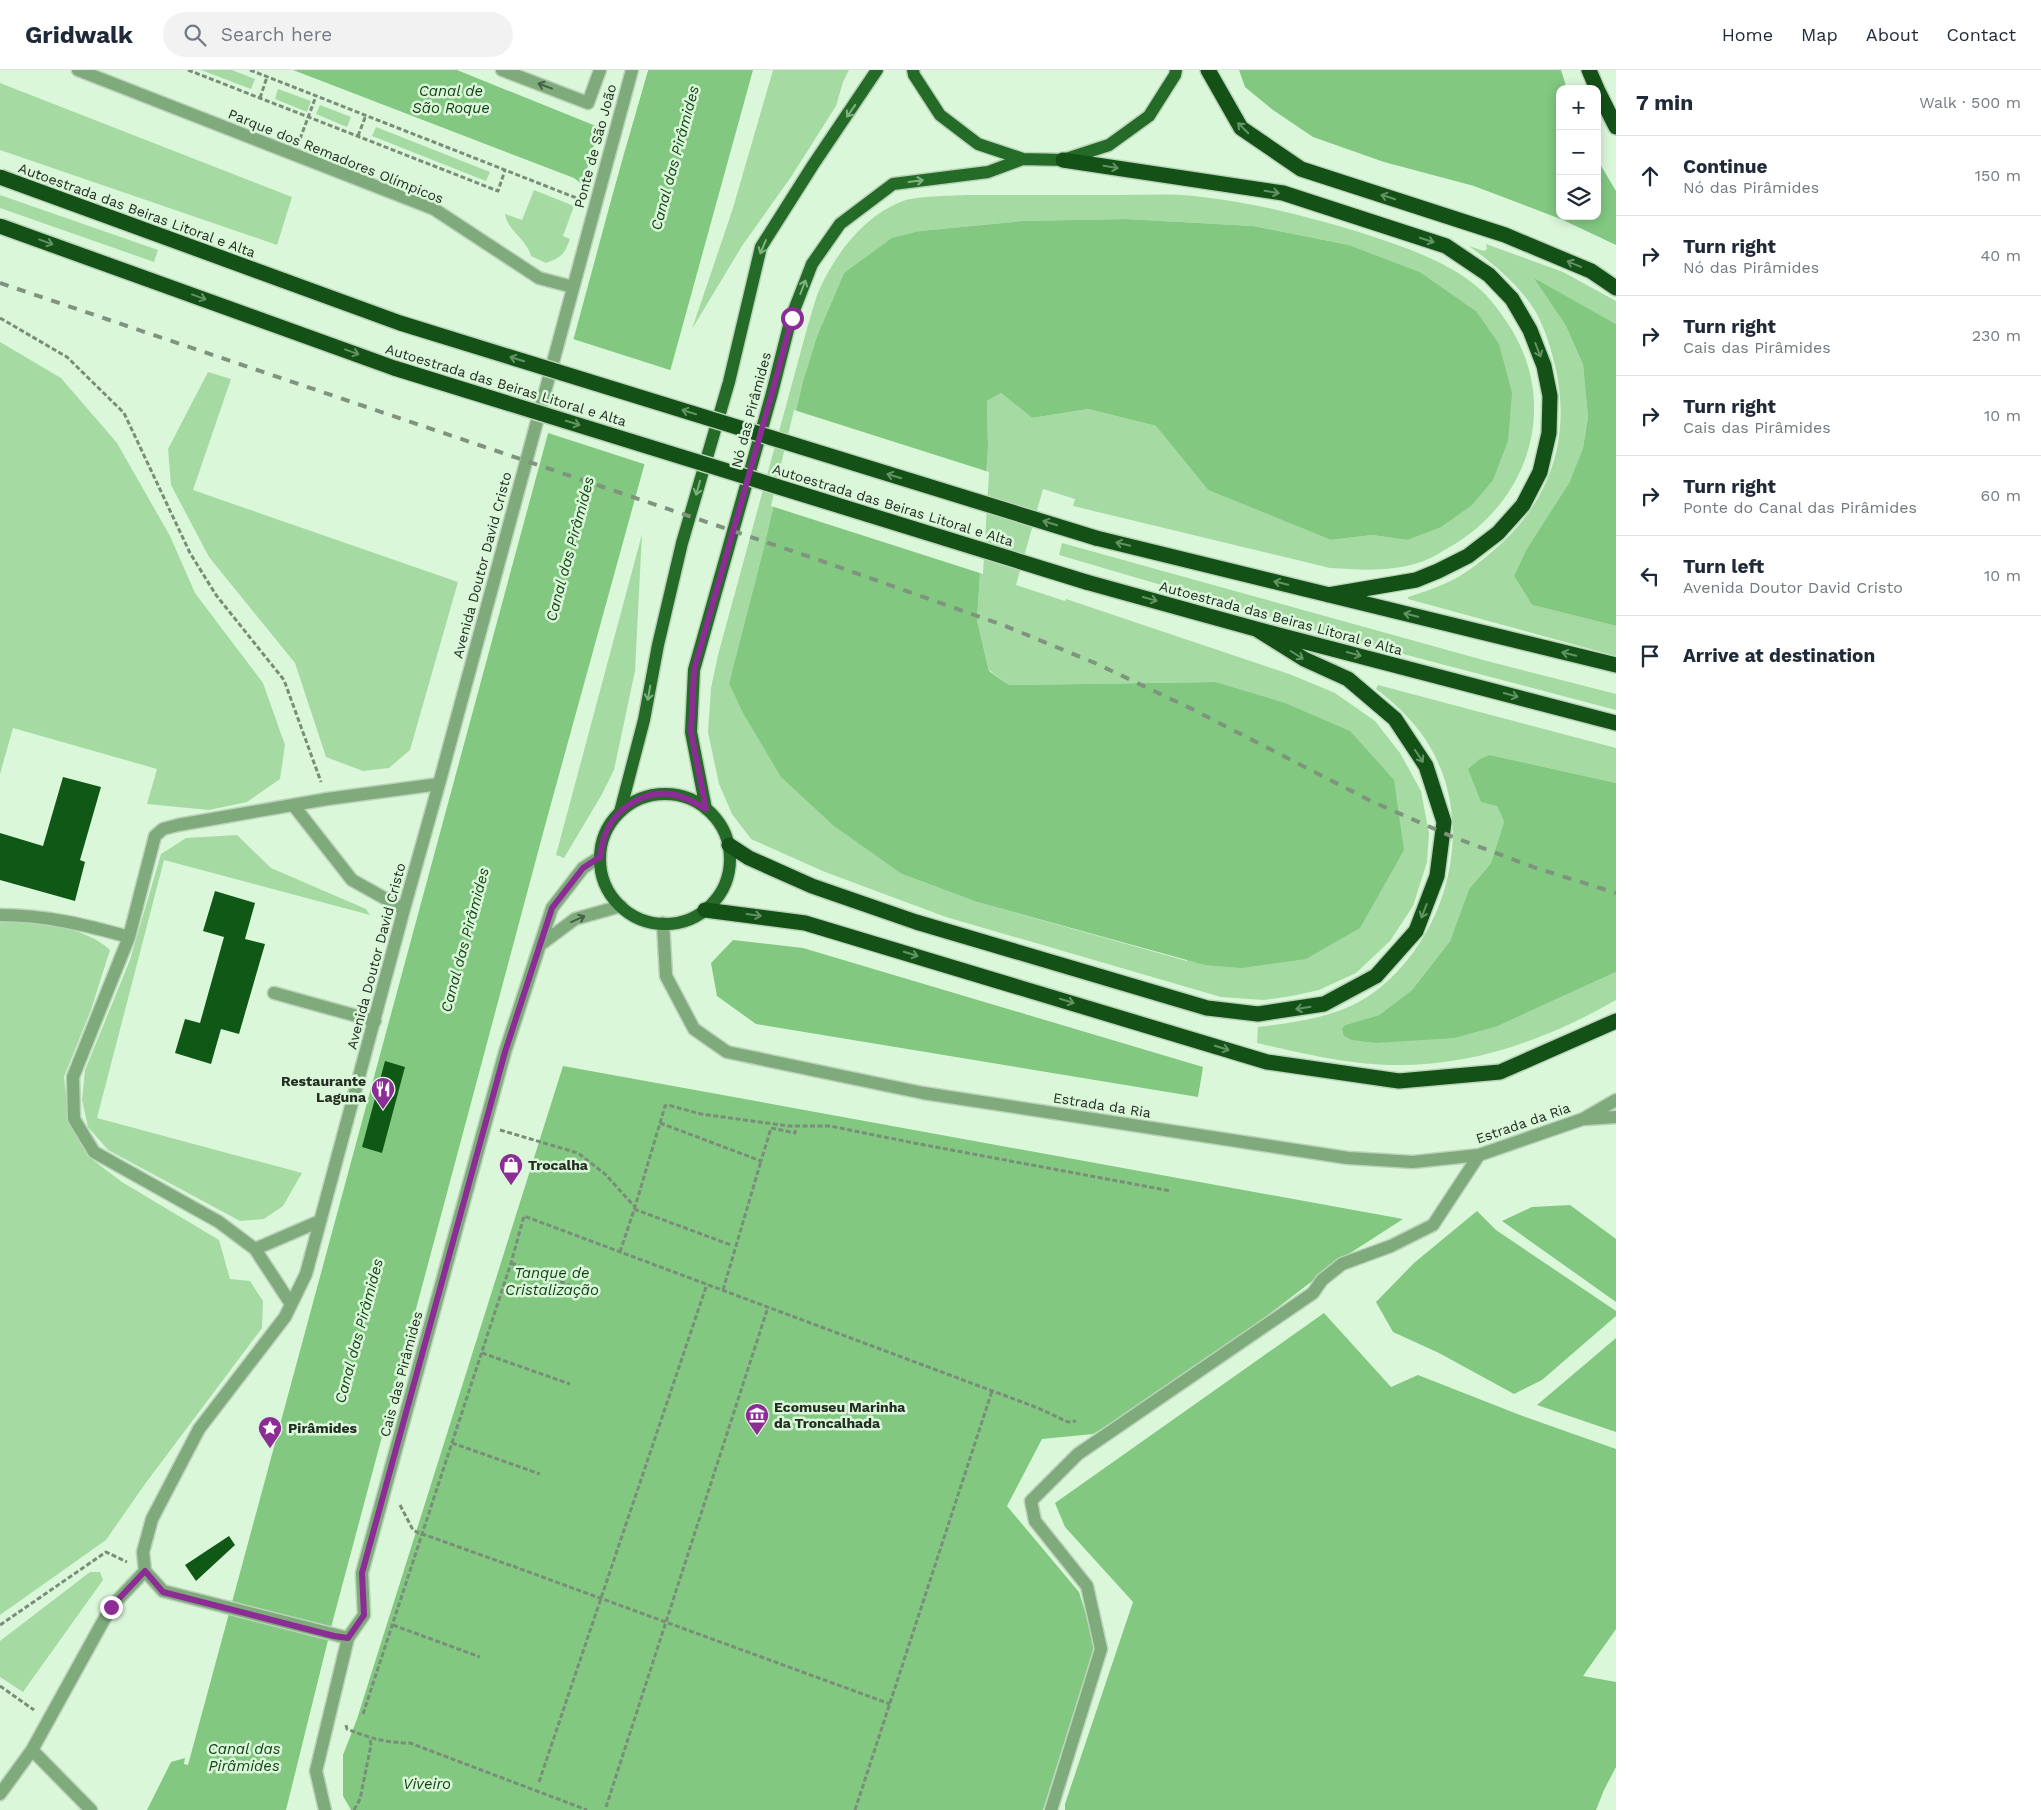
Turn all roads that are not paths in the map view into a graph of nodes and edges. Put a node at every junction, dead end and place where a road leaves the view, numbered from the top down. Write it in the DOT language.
graph roads {
  1 [pos="78,70"];
  2 [pos="502,70"];
  3 [pos="600,70"];
  4 [pos="632,70"];
  5 [pos="877,70"];
  6 [pos="913,70"];
  7 [pos="1176,70"];
  8 [pos="1208,70"];
  9 [pos="1589,70"];
  10 [pos="1595,85"];
  11 [pos="1601,97"];
  12 [pos="1616,127"];
  13 [pos="1023,159"];
  14 [pos="1063,160"];
  15 [pos="0,177"];
  16 [pos="0,226"];
  17 [pos="587,230"];
  18 [pos="573,287"];
  19 [pos="1616,288"];
  20 [pos="1328,595"];
  21 [pos="1256,629"];
  22 [pos="1616,665"];
  23 [pos="1616,723"];
  24 [pos="439,784"];
  25 [pos="294,806"];
  26 [pos="706,809"];
  27 [pos="620,812"];
  28 [pos="728,845"];
  29 [pos="600,857"];
  30 [pos="622,906"];
  31 [pos="404,908"];
  32 [pos="705,910"];
  33 [pos="0,915"];
  34 [pos="663,923"];
  35 [pos="129,937"];
  36 [pos="540,945"];
  37 [pos="274,993"];
  38 [pos="375,1021"];
  39 [pos="1616,1021"];
  40 [pos="1616,1100"];
  41 [pos="1616,1117"];
  42 [pos="1583,1119"];
  43 [pos="1479,1156"];
  44 [pos="320,1221"];
  45 [pos="255,1249"];
  46 [pos="291,1304"];
  47 [pos="145,1571"];
  48 [pos="348,1638"];
  49 [pos="32,1750"];
  50 [pos="0,1794"];
  51 [pos="91,1810"];
  52 [pos="325,1810"];
  53 [pos="1051,1810"];
  1 -- 18 [label="street, Parque dos Remadores Olímpicos"];
  3 -- 2 [label="street, one-way"];
  4 -- 17 [label="street, Ponte de São João"];
  5 -- 27 [label="main road, Nó das Pirâmides, one-way"];
  6 -- 13 [label="main road"];
  7 -- 14 [label="main road"];
  19 -- 8 [label="highway, one-way"];
  9 -- 10 [label="highway"];
  11 -- 12 [label="highway"];
  13 -- 14 [label="main road"];
  26 -- 13 [label="main road, Nó das Pirâmides, one-way"];
  14 -- 20 [label="highway, one-way"];
  20 -- 15 [label="highway, Autoestrada das Beiras Litoral e Alta, one-way, bridge"];
  16 -- 21 [label="highway, Autoestrada das Beiras Litoral e Alta, one-way, bridge"];
  17 -- 18 [label="street, Avenida Doutor David Cristo"];
  18 -- 24 [label="street, Avenida Doutor David Cristo"];
  22 -- 20 [label="highway, Autoestrada das Beiras Litoral e Alta, one-way"];
  21 -- 23 [label="highway, Autoestrada das Beiras Litoral e Alta, one-way"];
  21 -- 28 [label="highway, one-way"];
  24 -- 25 [label="street"];
  24 -- 31 [label="street, Avenida Doutor David Cristo"];
  25 -- 31 [label="street"];
  25 -- 35 [label="street"];
  26 -- 27 [label="main road, Nó das Pirâmides"];
  26 -- 28 [label="main road, Nó das Pirâmides"];
  27 -- 29 [label="main road, Nó das Pirâmides"];
  28 -- 32 [label="main road, Nó das Pirâmides"];
  29 -- 30 [label="main road, Nó das Pirâmides"];
  29 -- 36 [label="street, Cais das Pirâmides"];
  30 -- 34 [label="main road, Nó das Pirâmides"];
  36 -- 30 [label="street, one-way"];
  31 -- 38 [label="street, Avenida Doutor David Cristo"];
  32 -- 34 [label="main road, Nó das Pirâmides"];
  32 -- 39 [label="highway, one-way"];
  33 -- 35 [label="street"];
  34 -- 43 [label="street, Estrada da Ria"];
  35 -- 45 [label="street"];
  36 -- 48 [label="street, Cais das Pirâmides"];
  37 -- 38 [label="street"];
  38 -- 44 [label="street, Avenida Doutor David Cristo"];
  40 -- 42 [label="street, Estrada da Ria"];
  41 -- 42 [label="street"];
  42 -- 43 [label="street, Estrada da Ria"];
  43 -- 53 [label="street"];
  44 -- 45 [label="street"];
  44 -- 46 [label="street, Avenida Doutor David Cristo"];
  45 -- 46 [label="street"];
  46 -- 47 [label="street, Avenida Doutor David Cristo"];
  47 -- 48 [label="street"];
  47 -- 49 [label="street"];
  48 -- 52 [label="street, Cais das Pirâmides"];
  49 -- 50 [label="street"];
  49 -- 51 [label="street"];
}
